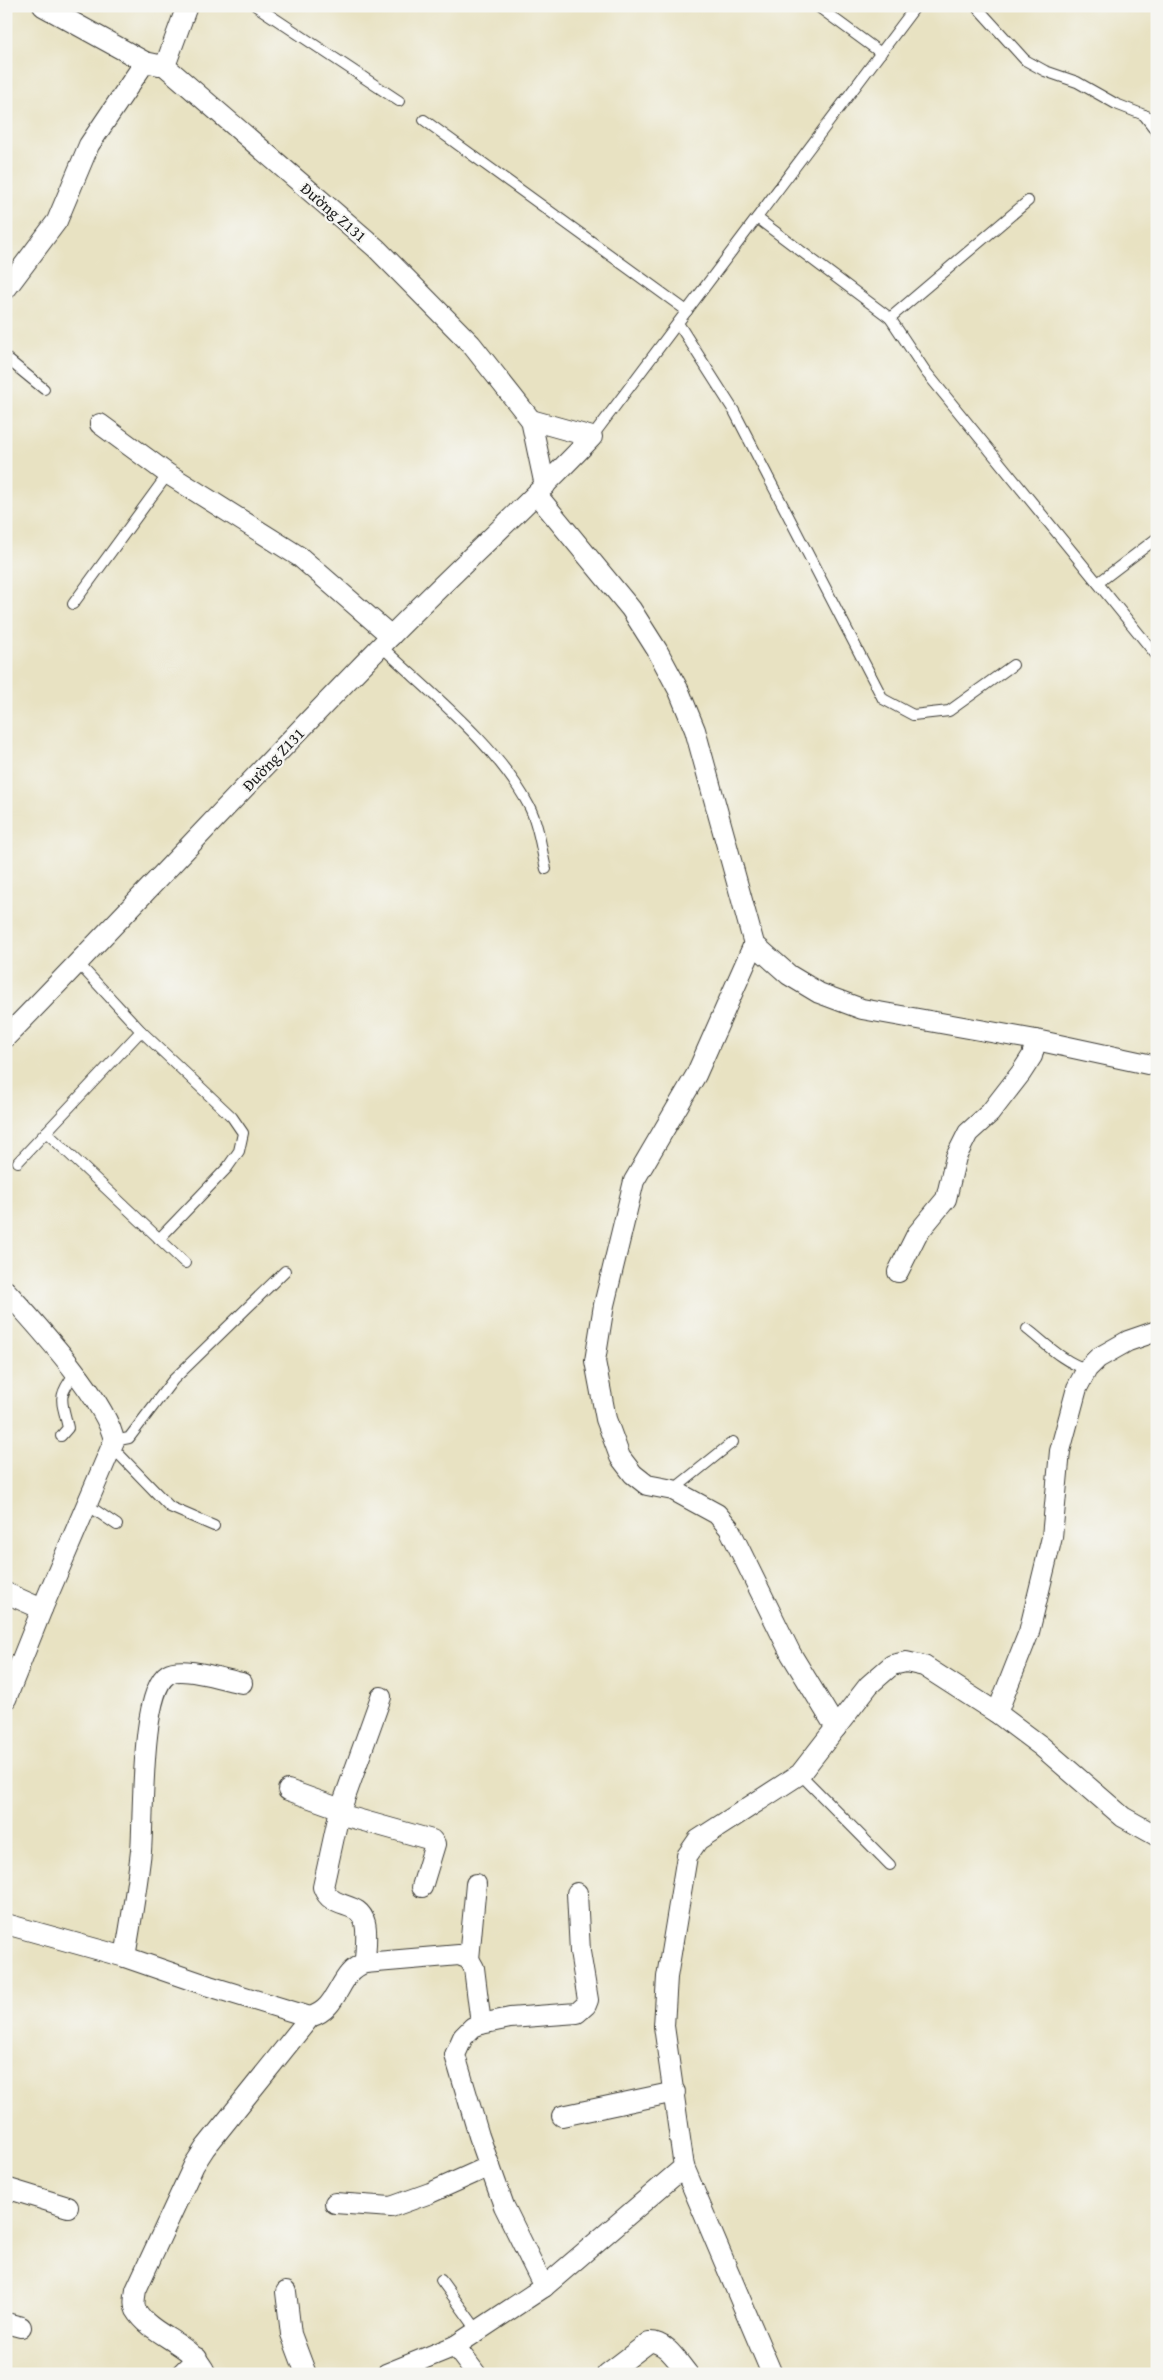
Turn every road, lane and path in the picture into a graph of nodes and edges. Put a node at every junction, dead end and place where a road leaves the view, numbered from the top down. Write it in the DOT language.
graph roads {
  1 [pos="43,6"];
  2 [pos="187,6"];
  3 [pos="256,6"];
  4 [pos="817,6"];
  5 [pos="916,6"];
  6 [pos="976,6"];
  7 [pos="881,53"];
  8 [pos="145,62"];
  9 [pos="165,66"];
  10 [pos="399,101"];
  11 [pos="1143,114"];
  12 [pos="424,120"];
  13 [pos="1157,120"];
  14 [pos="1157,132"];
  15 [pos="1028,201"];
  16 [pos="757,218"];
  17 [pos="6,289"];
  18 [pos="687,311"];
  19 [pos="890,318"];
  20 [pos="678,323"];
  21 [pos="6,358"];
  22 [pos="44,390"];
  23 [pos="531,420"];
  24 [pos="100,424"];
  25 [pos="592,437"];
  26 [pos="168,474"];
  27 [pos="541,491"];
  28 [pos="1157,538"];
  29 [pos="1098,584"];
  30 [pos="73,604"];
  31 [pos="386,641"];
  32 [pos="1157,656"];
  33 [pos="1013,665"];
  34 [pos="546,870"];
  35 [pos="754,944"];
  36 [pos="78,963"];
  37 [pos="10,1024"];
  38 [pos="141,1031"];
  39 [pos="1036,1040"];
  40 [pos="1157,1066"];
  41 [pos="46,1132"];
  42 [pos="18,1162"];
  43 [pos="160,1239"];
  44 [pos="185,1263"];
  45 [pos="285,1271"];
  46 [pos="898,1272"];
  47 [pos="6,1291"];
  48 [pos="1027,1329"];
  49 [pos="1157,1331"];
  50 [pos="1087,1369"];
  51 [pos="75,1373"];
  52 [pos="60,1436"];
  53 [pos="733,1442"];
  54 [pos="113,1444"];
  55 [pos="673,1490"];
  56 [pos="86,1504"];
  57 [pos="117,1525"];
  58 [pos="214,1526"];
  59 [pos="6,1593"];
  60 [pos="42,1609"];
  61 [pos="242,1683"];
  62 [pos="381,1697"];
  63 [pos="6,1699"];
  64 [pos="996,1713"];
  65 [pos="836,1728"];
  66 [pos="800,1774"];
  67 [pos="288,1790"];
  68 [pos="340,1811"];
  69 [pos="1157,1836"];
  70 [pos="890,1865"];
  71 [pos="476,1884"];
  72 [pos="422,1887"];
  73 [pos="577,1893"];
  74 [pos="6,1924"];
  75 [pos="125,1957"];
  76 [pos="469,1959"];
  77 [pos="365,1963"];
  78 [pos="310,2017"];
  79 [pos="481,2024"];
  80 [pos="675,2092"];
  81 [pos="562,2116"];
  82 [pos="490,2166"];
  83 [pos="684,2167"];
  84 [pos="6,2188"];
  85 [pos="335,2203"];
  86 [pos="68,2207"];
  87 [pos="441,2280"];
  88 [pos="544,2286"];
  89 [pos="286,2292"];
  90 [pos="478,2331"];
  91 [pos="455,2346"];
  92 [pos="201,2366"];
  93 [pos="181,2374"];
  94 [pos="306,2374"];
  95 [pos="386,2374"];
  96 [pos="476,2374"];
  97 [pos="607,2374"];
  98 [pos="688,2374"];
  99 [pos="772,2374"];
  1 -- 8 [label="street"];
  2 -- 9 [label="street"];
  3 -- 10 [label="lane"];
  4 -- 7 [label="lane"];
  5 -- 7 [label="lane"];
  6 -- 11 [label="lane"];
  7 -- 16 [label="lane"];
  8 -- 9 [label="street"];
  8 -- 17 [label="street"];
  9 -- 23 [label="street, Đường Z131"];
  11 -- 13 [label="lane"];
  11 -- 14 [label="lane"];
  12 -- 18 [label="lane"];
  15 -- 19 [label="lane"];
  16 -- 18 [label="lane"];
  16 -- 19 [label="lane"];
  18 -- 20 [label="lane"];
  19 -- 29 [label="lane"];
  20 -- 25 [label="lane"];
  20 -- 33 [label="lane"];
  21 -- 22 [label="lane"];
  23 -- 25 [label="street"];
  23 -- 27 [label="street"];
  24 -- 26 [label="street"];
  25 -- 27 [label="street, Đường Z131"];
  26 -- 30 [label="lane"];
  26 -- 31 [label="street"];
  27 -- 31 [label="street, Đường Z131"];
  27 -- 35 [label="street"];
  28 -- 29 [label="lane"];
  29 -- 32 [label="lane"];
  31 -- 34 [label="lane"];
  31 -- 36 [label="street, Đường Z131"];
  35 -- 39 [label="street"];
  35 -- 55 [label="street"];
  36 -- 37 [label="street, Đường Z131"];
  36 -- 38 [label="lane"];
  38 -- 41 [label="lane"];
  38 -- 43 [label="lane"];
  39 -- 40 [label="street"];
  39 -- 46 [label="street"];
  41 -- 42 [label="lane"];
  41 -- 43 [label="lane"];
  43 -- 44 [label="lane"];
  45 -- 54 [label="lane"];
  47 -- 51 [label="street"];
  48 -- 50 [label="lane"];
  49 -- 50 [label="street"];
  50 -- 64 [label="street"];
  51 -- 52 [label="lane"];
  51 -- 54 [label="street"];
  53 -- 55 [label="lane"];
  54 -- 56 [label="street"];
  54 -- 58 [label="lane"];
  55 -- 65 [label="street"];
  56 -- 57 [label="lane"];
  56 -- 60 [label="street"];
  59 -- 60 [label="street"];
  60 -- 63 [label="street"];
  61 -- 75 [label="street"];
  62 -- 68 [label="street"];
  64 -- 65 [label="street"];
  64 -- 69 [label="street"];
  65 -- 66 [label="street"];
  66 -- 70 [label="lane"];
  66 -- 80 [label="street"];
  67 -- 68 [label="street"];
  68 -- 72 [label="street"];
  68 -- 77 [label="street"];
  71 -- 76 [label="street"];
  73 -- 79 [label="street"];
  74 -- 75 [label="street"];
  75 -- 78 [label="street"];
  76 -- 77 [label="street"];
  76 -- 79 [label="street"];
  77 -- 78 [label="street"];
  78 -- 92 [label="street"];
  79 -- 82 [label="street"];
  80 -- 81 [label="street"];
  80 -- 83 [label="street"];
  82 -- 85 [label="street"];
  82 -- 88 [label="street"];
  83 -- 88 [label="street"];
  83 -- 99 [label="street"];
  84 -- 86 [label="street"];
  87 -- 90 [label="lane"];
  88 -- 90 [label="street"];
  89 -- 94 [label="street"];
  90 -- 91 [label="street"];
  91 -- 95 [label="street"];
  91 -- 96 [label="street"];
  92 -- 93 [label="street"];
  97 -- 98 [label="street"];
}
